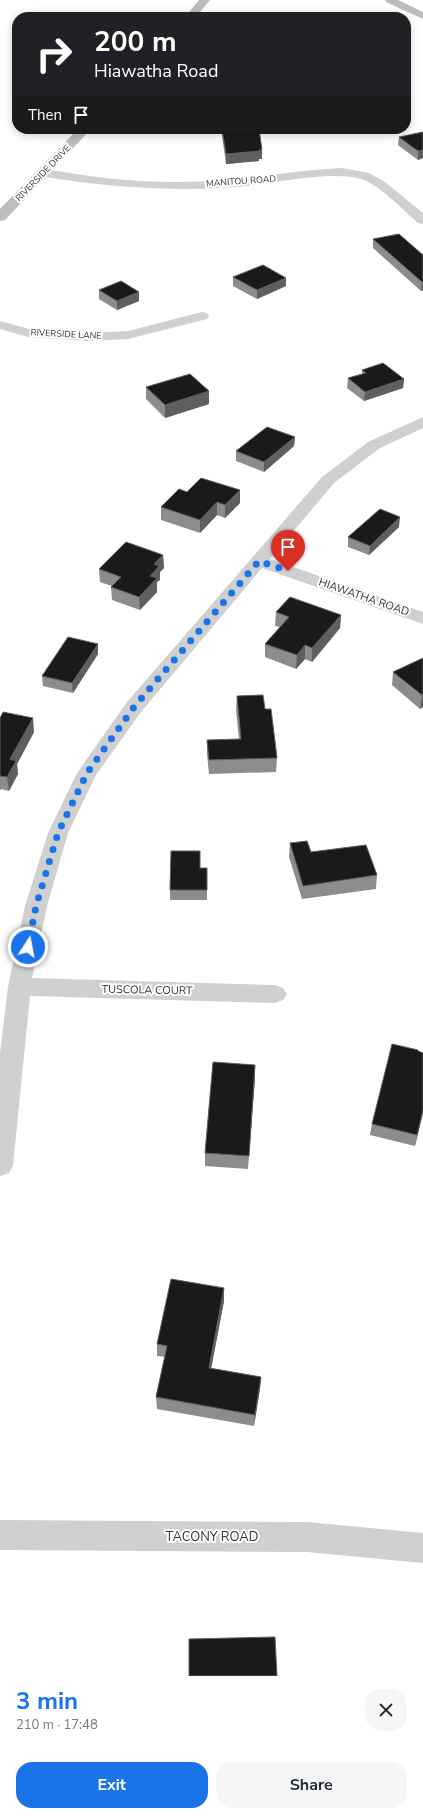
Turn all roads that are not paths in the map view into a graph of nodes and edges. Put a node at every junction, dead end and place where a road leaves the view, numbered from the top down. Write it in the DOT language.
graph roads {
  1 [pos="205,0"];
  2 [pos="390,0"];
  3 [pos="194,12"];
  4 [pos="423,16"];
  5 [pos="80,134"];
  6 [pos="44,173"];
  7 [pos="0,217"];
  8 [pos="423,220"];
  9 [pos="202,316"];
  10 [pos="0,325"];
  11 [pos="423,422"];
  12 [pos="259,561"];
  13 [pos="423,618"];
  14 [pos="20,987"];
  15 [pos="275,994"];
  16 [pos="0,1165"];
  17 [pos="0,1535"];
  18 [pos="423,1548"];
  1 -- 3 [label="street"];
  2 -- 4 [label="street"];
  5 -- 6 [label="street, RIVERSIDE DRIVE"];
  6 -- 7 [label="street, RIVERSIDE DRIVE"];
  6 -- 8 [label="street, MANITOU ROAD"];
  9 -- 10 [label="street, RIVERSIDE LANE"];
  11 -- 12 [label="street"];
  12 -- 13 [label="street, HIAWATHA ROAD"];
  12 -- 14 [label="street"];
  14 -- 15 [label="street, TUSCOLA COURT"];
  14 -- 16 [label="street"];
  17 -- 18 [label="street, TACONY ROAD"];
}
